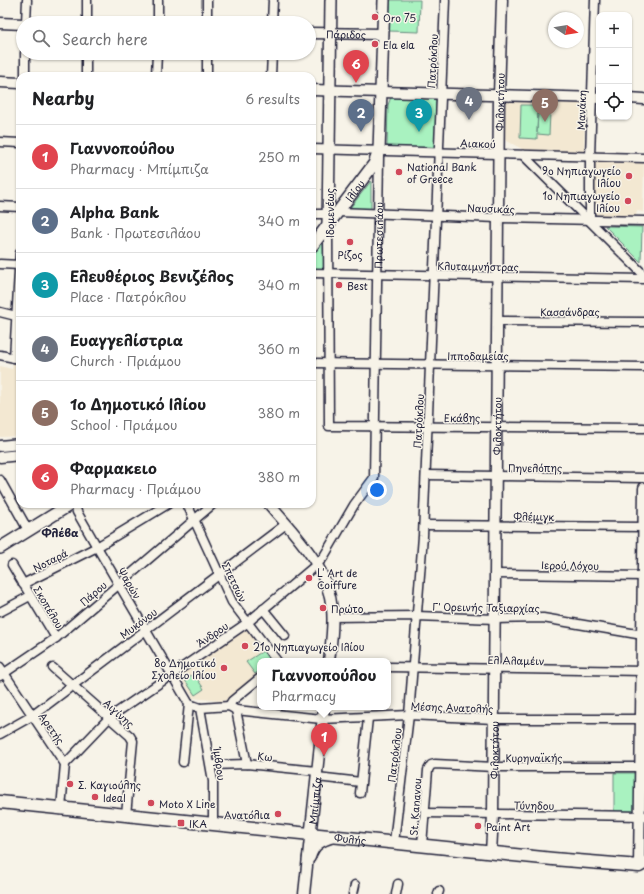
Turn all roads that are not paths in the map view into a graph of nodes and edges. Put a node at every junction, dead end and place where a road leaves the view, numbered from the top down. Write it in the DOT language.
graph roads {
  1 [pos="27,0"];
  2 [pos="87,0"];
  3 [pos="158,0"];
  4 [pos="207,0"];
  5 [pos="273,0"];
  6 [pos="331,0"];
  7 [pos="384,0"];
  8 [pos="445,0"];
  9 [pos="502,0"];
  10 [pos="595,0"];
  11 [pos="26,16"];
  12 [pos="87,16"];
  13 [pos="158,16"];
  14 [pos="207,16"];
  15 [pos="272,16"];
  16 [pos="0,24"];
  17 [pos="16,24"];
  18 [pos="316,32"];
  19 [pos="330,33"];
  20 [pos="383,34"];
  21 [pos="25,60"];
  22 [pos="86,60"];
  23 [pos="157,60"];
  24 [pos="207,60"];
  25 [pos="272,60"];
  26 [pos="25,72"];
  27 [pos="86,72"];
  28 [pos="156,72"];
  29 [pos="207,72"];
  30 [pos="271,72"];
  31 [pos="0,82"];
  32 [pos="16,83"];
  33 [pos="316,90"];
  34 [pos="330,91"];
  35 [pos="381,92"];
  36 [pos="440,93"];
  37 [pos="499,95"];
  38 [pos="595,98"];
  39 [pos="632,98"];
  40 [pos="644,99"];
  41 [pos="0,142"];
  42 [pos="16,143"];
  43 [pos="316,149"];
  44 [pos="329,150"];
  45 [pos="379,152"];
  46 [pos="438,152"];
  47 [pos="498,154"];
  48 [pos="523,155"];
  49 [pos="590,157"];
  50 [pos="644,158"];
  51 [pos="0,206"];
  52 [pos="16,207"];
  53 [pos="377,214"];
  54 [pos="316,215"];
  55 [pos="436,216"];
  56 [pos="331,217"];
  57 [pos="498,218"];
  58 [pos="590,220"];
  59 [pos="644,221"];
  60 [pos="316,240"];
  61 [pos="0,264"];
  62 [pos="16,265"];
  63 [pos="316,273"];
  64 [pos="328,274"];
  65 [pos="378,275"];
  66 [pos="434,275"];
  67 [pos="644,275"];
  68 [pos="497,276"];
  69 [pos="644,279"];
  70 [pos="0,312"];
  71 [pos="16,315"];
  72 [pos="497,321"];
  73 [pos="644,322"];
  74 [pos="0,355"];
  75 [pos="16,359"];
  76 [pos="316,363"];
  77 [pos="328,364"];
  78 [pos="375,364"];
  79 [pos="431,365"];
  80 [pos="496,365"];
  81 [pos="644,367"];
  82 [pos="329,426"];
  83 [pos="376,426"];
  84 [pos="428,426"];
  85 [pos="495,427"];
  86 [pos="644,428"];
  87 [pos="16,444"];
  88 [pos="0,446"];
  89 [pos="16,455"];
  90 [pos="0,457"];
  91 [pos="375,471"];
  92 [pos="426,475"];
  93 [pos="495,477"];
  94 [pos="644,478"];
  95 [pos="0,480"];
  96 [pos="644,488"];
  97 [pos="64,508"];
  98 [pos="76,508"];
  99 [pos="161,508"];
  100 [pos="189,508"];
  101 [pos="209,508"];
  102 [pos="273,508"];
  103 [pos="194,521"];
  104 [pos="286,524"];
  105 [pos="424,525"];
  106 [pos="495,525"];
  107 [pos="644,527"];
  108 [pos="28,530"];
  109 [pos="97,547"];
  110 [pos="0,548"];
  111 [pos="12,565"];
  112 [pos="316,565"];
  113 [pos="220,574"];
  114 [pos="495,574"];
  115 [pos="644,576"];
  116 [pos="23,584"];
  117 [pos="119,584"];
  118 [pos="30,596"];
  119 [pos="263,609"];
  120 [pos="0,612"];
  121 [pos="417,616"];
  122 [pos="332,617"];
  123 [pos="495,619"];
  124 [pos="247,623"];
  125 [pos="643,624"];
  126 [pos="146,630"];
  127 [pos="637,634"];
  128 [pos="285,636"];
  129 [pos="56,638"];
  130 [pos="274,658"];
  131 [pos="329,658"];
  132 [pos="412,666"];
  133 [pos="391,667"];
  134 [pos="53,668"];
  135 [pos="494,670"];
  136 [pos="643,671"];
  137 [pos="1,672"];
  138 [pos="172,674"];
  139 [pos="257,680"];
  140 [pos="72,685"];
  141 [pos="189,704"];
  142 [pos="200,708"];
  143 [pos="232,708"];
  144 [pos="324,710"];
  145 [pos="409,715"];
  146 [pos="32,716"];
  147 [pos="110,717"];
  148 [pos="368,718"];
  149 [pos="322,719"];
  150 [pos="494,719"];
  151 [pos="643,719"];
  152 [pos="0,734"];
  153 [pos="184,762"];
  154 [pos="65,764"];
  155 [pos="247,764"];
  156 [pos="211,765"];
  157 [pos="494,767"];
  158 [pos="643,767"];
  159 [pos="428,770"];
  160 [pos="317,774"];
  161 [pos="361,782"];
  162 [pos="360,793"];
  163 [pos="0,802"];
  164 [pos="61,808"];
  165 [pos="425,813"];
  166 [pos="126,815"];
  167 [pos="493,815"];
  168 [pos="643,816"];
  169 [pos="213,823"];
  170 [pos="311,833"];
  171 [pos="336,836"];
  172 [pos="394,842"];
  173 [pos="422,845"];
  174 [pos="491,853"];
  175 [pos="308,857"];
  176 [pos="642,867"];
  177 [pos="398,884"];
  178 [pos="355,885"];
  179 [pos="304,894"];
  180 [pos="352,894"];
  181 [pos="396,894"];
  1 -- 11 [label="street"];
  2 -- 12 [label="street"];
  3 -- 13 [label="street"];
  4 -- 14 [label="street"];
  5 -- 15 [label="street"];
  6 -- 19 [label="main road, Ιδομενέως"];
  7 -- 20 [label="main road, Πρωτεσιλάου"];
  8 -- 36 [label="street, Πατρόκλου"];
  9 -- 37 [label="street, Φιλοκτήτου"];
  10 -- 38 [label="street, Μανάκη"];
  16 -- 17 [label="street"];
  18 -- 19 [label="street, Πάριδος"];
  19 -- 20 [label="street, Πάριδος"];
  19 -- 34 [label="main road, Ιδομενέως"];
  20 -- 35 [label="main road, Πρωτεσιλάου"];
  21 -- 26 [label="street"];
  22 -- 27 [label="street"];
  23 -- 28 [label="street"];
  24 -- 29 [label="street"];
  25 -- 30 [label="street"];
  31 -- 32 [label="street"];
  33 -- 34 [label="street"];
  34 -- 35 [label="street"];
  34 -- 44 [label="main road, Ιδομενέως"];
  35 -- 36 [label="street"];
  35 -- 45 [label="main road, Πρωτεσιλάου"];
  36 -- 37 [label="street"];
  36 -- 46 [label="street, Πατρόκλου"];
  37 -- 38 [label="street"];
  37 -- 47 [label="street, Φιλοκτήτου"];
  38 -- 49 [label="street, Μανάκη"];
  39 -- 40 [label="street"];
  41 -- 42 [label="street"];
  43 -- 44 [label="street, Αιακού"];
  44 -- 45 [label="street, Αιακού"];
  44 -- 56 [label="main road, Ιδομενέως"];
  45 -- 46 [label="street, Αιακού"];
  45 -- 53 [label="street, Πρωτεσιλάου"];
  45 -- 56 [label="main road, Ιλίου"];
  46 -- 47 [label="street, Αιακού"];
  46 -- 55 [label="street, Πατρόκλου"];
  47 -- 48 [label="street, Αιακού"];
  47 -- 57 [label="street, Φιλοκτήτου"];
  48 -- 49 [label="street, Αιακού"];
  48 -- 58 [label="street"];
  49 -- 50 [label="street, Αιακού"];
  49 -- 58 [label="street, Μανάκη"];
  51 -- 52 [label="street"];
  53 -- 55 [label="street, Ναυσικάς"];
  53 -- 56 [label="street, Ναυσικάς"];
  53 -- 65 [label="street, Πρωτεσιλάου"];
  54 -- 56 [label="street, Ναυσικάς"];
  55 -- 57 [label="street, Ναυσικάς"];
  55 -- 66 [label="street, Πατρόκλου"];
  56 -- 60 [label="main road, Ιλίου"];
  56 -- 64 [label="street, Ιδομενέως"];
  57 -- 58 [label="street, Ναυσικάς"];
  57 -- 68 [label="street, Φιλοκτήτου"];
  58 -- 59 [label="street, Ναυσικάς"];
  58 -- 67 [label="street"];
  61 -- 62 [label="street"];
  63 -- 64 [label="street, Κλυταιμνήστρας"];
  64 -- 65 [label="street, Κλυταιμνήστρας"];
  64 -- 77 [label="street, Ιδομενέως"];
  65 -- 66 [label="street, Κλυταιμνήστρας"];
  65 -- 78 [label="street, Πρωτεσιλάου"];
  66 -- 68 [label="street, Κλυταιμνήστρας"];
  66 -- 79 [label="street, Πατρόκλου"];
  68 -- 69 [label="street, Κλυταιμνήστρας"];
  68 -- 72 [label="street, Φιλοκτήτου"];
  70 -- 71 [label="street"];
  72 -- 73 [label="street, Κασσάνδρας"];
  72 -- 80 [label="street, Φιλοκτήτου"];
  74 -- 75 [label="street"];
  76 -- 77 [label="street, Ιπποδαμείας"];
  77 -- 78 [label="street, Ιπποδαμείας"];
  77 -- 82 [label="street, Ιδομενέως"];
  78 -- 79 [label="street, Ιπποδαμείας"];
  78 -- 83 [label="street, Πρωτεσιλάου"];
  79 -- 80 [label="street, Ιπποδαμείας"];
  79 -- 84 [label="street, Πατρόκλου"];
  80 -- 81 [label="street, Ιπποδαμείας"];
  80 -- 85 [label="street, Φιλοκτήτου"];
  82 -- 83 [label="street, Εκάβης"];
  83 -- 84 [label="street, Εκάβης"];
  83 -- 91 [label="street, Πρωτεσιλάου"];
  84 -- 85 [label="street, Εκάβης"];
  84 -- 92 [label="street, Πατρόκλου"];
  85 -- 86 [label="street, Εκάβης"];
  85 -- 93 [label="street, Φιλοκτήτου"];
  87 -- 88 [label="street"];
  89 -- 90 [label="street"];
  91 -- 112 [label="street, Άνδρου"];
  92 -- 93 [label="street, Πηνελόπης"];
  92 -- 105 [label="street, Πατρόκλου"];
  93 -- 94 [label="street, Πηνελόπης"];
  93 -- 106 [label="street, Φιλοκτήτου"];
  95 -- 108 [label="street"];
  96 -- 107 [label="street"];
  97 -- 108 [label="main road"];
  98 -- 109 [label="street, Ψαρών"];
  99 -- 109 [label="street, Νοταρά"];
  100 -- 103 [label="street, Σπετσών"];
  101 -- 103 [label="street, Πάρου"];
  102 -- 104 [label="street"];
  103 -- 113 [label="street, Σπετσών"];
  103 -- 117 [label="street, Πάρου"];
  104 -- 112 [label="street"];
  104 -- 113 [label="street, Μυκόνου"];
  105 -- 106 [label="street, Φλέμιγκ"];
  105 -- 121 [label="street, Πατρόκλου"];
  106 -- 107 [label="street, Φλέμιγκ"];
  106 -- 114 [label="street, Φιλοκτήτου"];
  107 -- 115 [label="street"];
  108 -- 110 [label="main road"];
  109 -- 116 [label="street, Νοταρά"];
  109 -- 117 [label="street, Ψαρών"];
  111 -- 116 [label="street, Σκοπέλου"];
  112 -- 119 [label="street, Άνδρου"];
  112 -- 122 [label="street"];
  113 -- 124 [label="street, Σπετσών"];
  113 -- 126 [label="street, Μυκόνου"];
  114 -- 115 [label="street, Ιερού Λόχου"];
  114 -- 123 [label="street, Φιλοκτήτου"];
  115 -- 125 [label="street"];
  116 -- 118 [label="street, Σκοπέλου"];
  117 -- 126 [label="street, Ψαρών"];
  117 -- 129 [label="street, Πάρου"];
  118 -- 120 [label="street"];
  118 -- 129 [label="street, Σκοπέλου"];
  119 -- 124 [label="street, Άνδρου"];
  119 -- 128 [label="street"];
  121 -- 122 [label="street, Γ' Ορεινής Ταξιαρχίας"];
  121 -- 123 [label="street, Γ' Ορεινής Ταξιαρχίας"];
  121 -- 132 [label="street, Πατρόκλου"];
  122 -- 131 [label="street"];
  123 -- 127 [label="street, Γ' Ορεινής Ταξιαρχίας"];
  123 -- 135 [label="street, Φιλοκτήτου"];
  124 -- 130 [label="street, Σπετσών"];
  124 -- 138 [label="street, Άνδρου"];
  125 -- 136 [label="street"];
  126 -- 138 [label="street, Ψαρών"];
  126 -- 140 [label="street, Μυκόνου"];
  129 -- 137 [label="street, Πάρου"];
  132 -- 133 [label="street, Ελ Αλαμέιν"];
  132 -- 135 [label="street, Ελ Αλαμέιν"];
  132 -- 145 [label="street, Πατρόκλου"];
  134 -- 140 [label="street, Αιγίνης"];
  135 -- 136 [label="street, Ελ Αλαμέιν"];
  135 -- 150 [label="street, Φιλοκτήτου"];
  136 -- 151 [label="street"];
  137 -- 146 [label="street, Αρετής"];
  138 -- 141 [label="street, Ψαρών"];
  138 -- 147 [label="street, Άνδρου"];
  139 -- 143 [label="street"];
  140 -- 146 [label="street, Μυκόνου"];
  140 -- 147 [label="street, Αιγίνης"];
  141 -- 142 [label="street, Μέσης Ανατολής"];
  141 -- 153 [label="street"];
  142 -- 143 [label="street, Μέσης Ανατολής"];
  142 -- 156 [label="street, Ίμβρου"];
  143 -- 149 [label="street, Μέσης Ανατολής"];
  143 -- 155 [label="street"];
  144 -- 149 [label="street, Μπίμπιζα"];
  145 -- 148 [label="street, Μέσης Ανατολής"];
  145 -- 150 [label="street, Μέσης Ανατολής"];
  145 -- 172 [label="street, Πατρόκλου"];
  146 -- 152 [label="street, Μυκόνου"];
  146 -- 154 [label="street, Αρετής"];
  147 -- 154 [label="street, Άνδρου"];
  147 -- 166 [label="street, Αιγίνης"];
  148 -- 149 [label="street, Μέσης Ανατολής"];
  148 -- 161 [label="street"];
  149 -- 160 [label="street, Μπίμπιζα"];
  150 -- 151 [label="street, Μέσης Ανατολής"];
  150 -- 157 [label="street, Φιλοκτήτου"];
  151 -- 158 [label="street"];
  154 -- 164 [label="street"];
  155 -- 156 [label="street, Κω"];
  155 -- 160 [label="street, Κω"];
  156 -- 169 [label="street, Ίμβρου"];
  157 -- 158 [label="street, Κυρηναϊκής"];
  157 -- 159 [label="street, Κυρηναϊκής"];
  157 -- 167 [label="street, Φιλοκτήτου"];
  158 -- 168 [label="street"];
  159 -- 165 [label="street, St. Kanavou"];
  160 -- 161 [label="street, Κω"];
  160 -- 170 [label="street, Μπίμπιζα"];
  161 -- 162 [label="street"];
  163 -- 164 [label="main road, Φυλής"];
  164 -- 166 [label="main road, Φυλής"];
  165 -- 167 [label="street, Τύνηδου"];
  165 -- 173 [label="street, St. Kanavou"];
  166 -- 169 [label="main road, Φυλής"];
  167 -- 168 [label="street, Τύνηδου"];
  167 -- 174 [label="street, Φιλοκτήτου"];
  168 -- 176 [label="street"];
  169 -- 170 [label="main road, Φυλής"];
  170 -- 171 [label="main road, Φυλής"];
  170 -- 175 [label="street, Μπίμπιζα"];
  171 -- 172 [label="main road, Φυλής"];
  171 -- 175 [label="main road"];
  172 -- 173 [label="main road, Φυλής"];
  173 -- 174 [label="main road, Φυλής"];
  174 -- 176 [label="main road, Φυλής"];
  175 -- 179 [label="street, Μπίμπιζα"];
  177 -- 181 [label="street"];
  178 -- 180 [label="street"];
}
